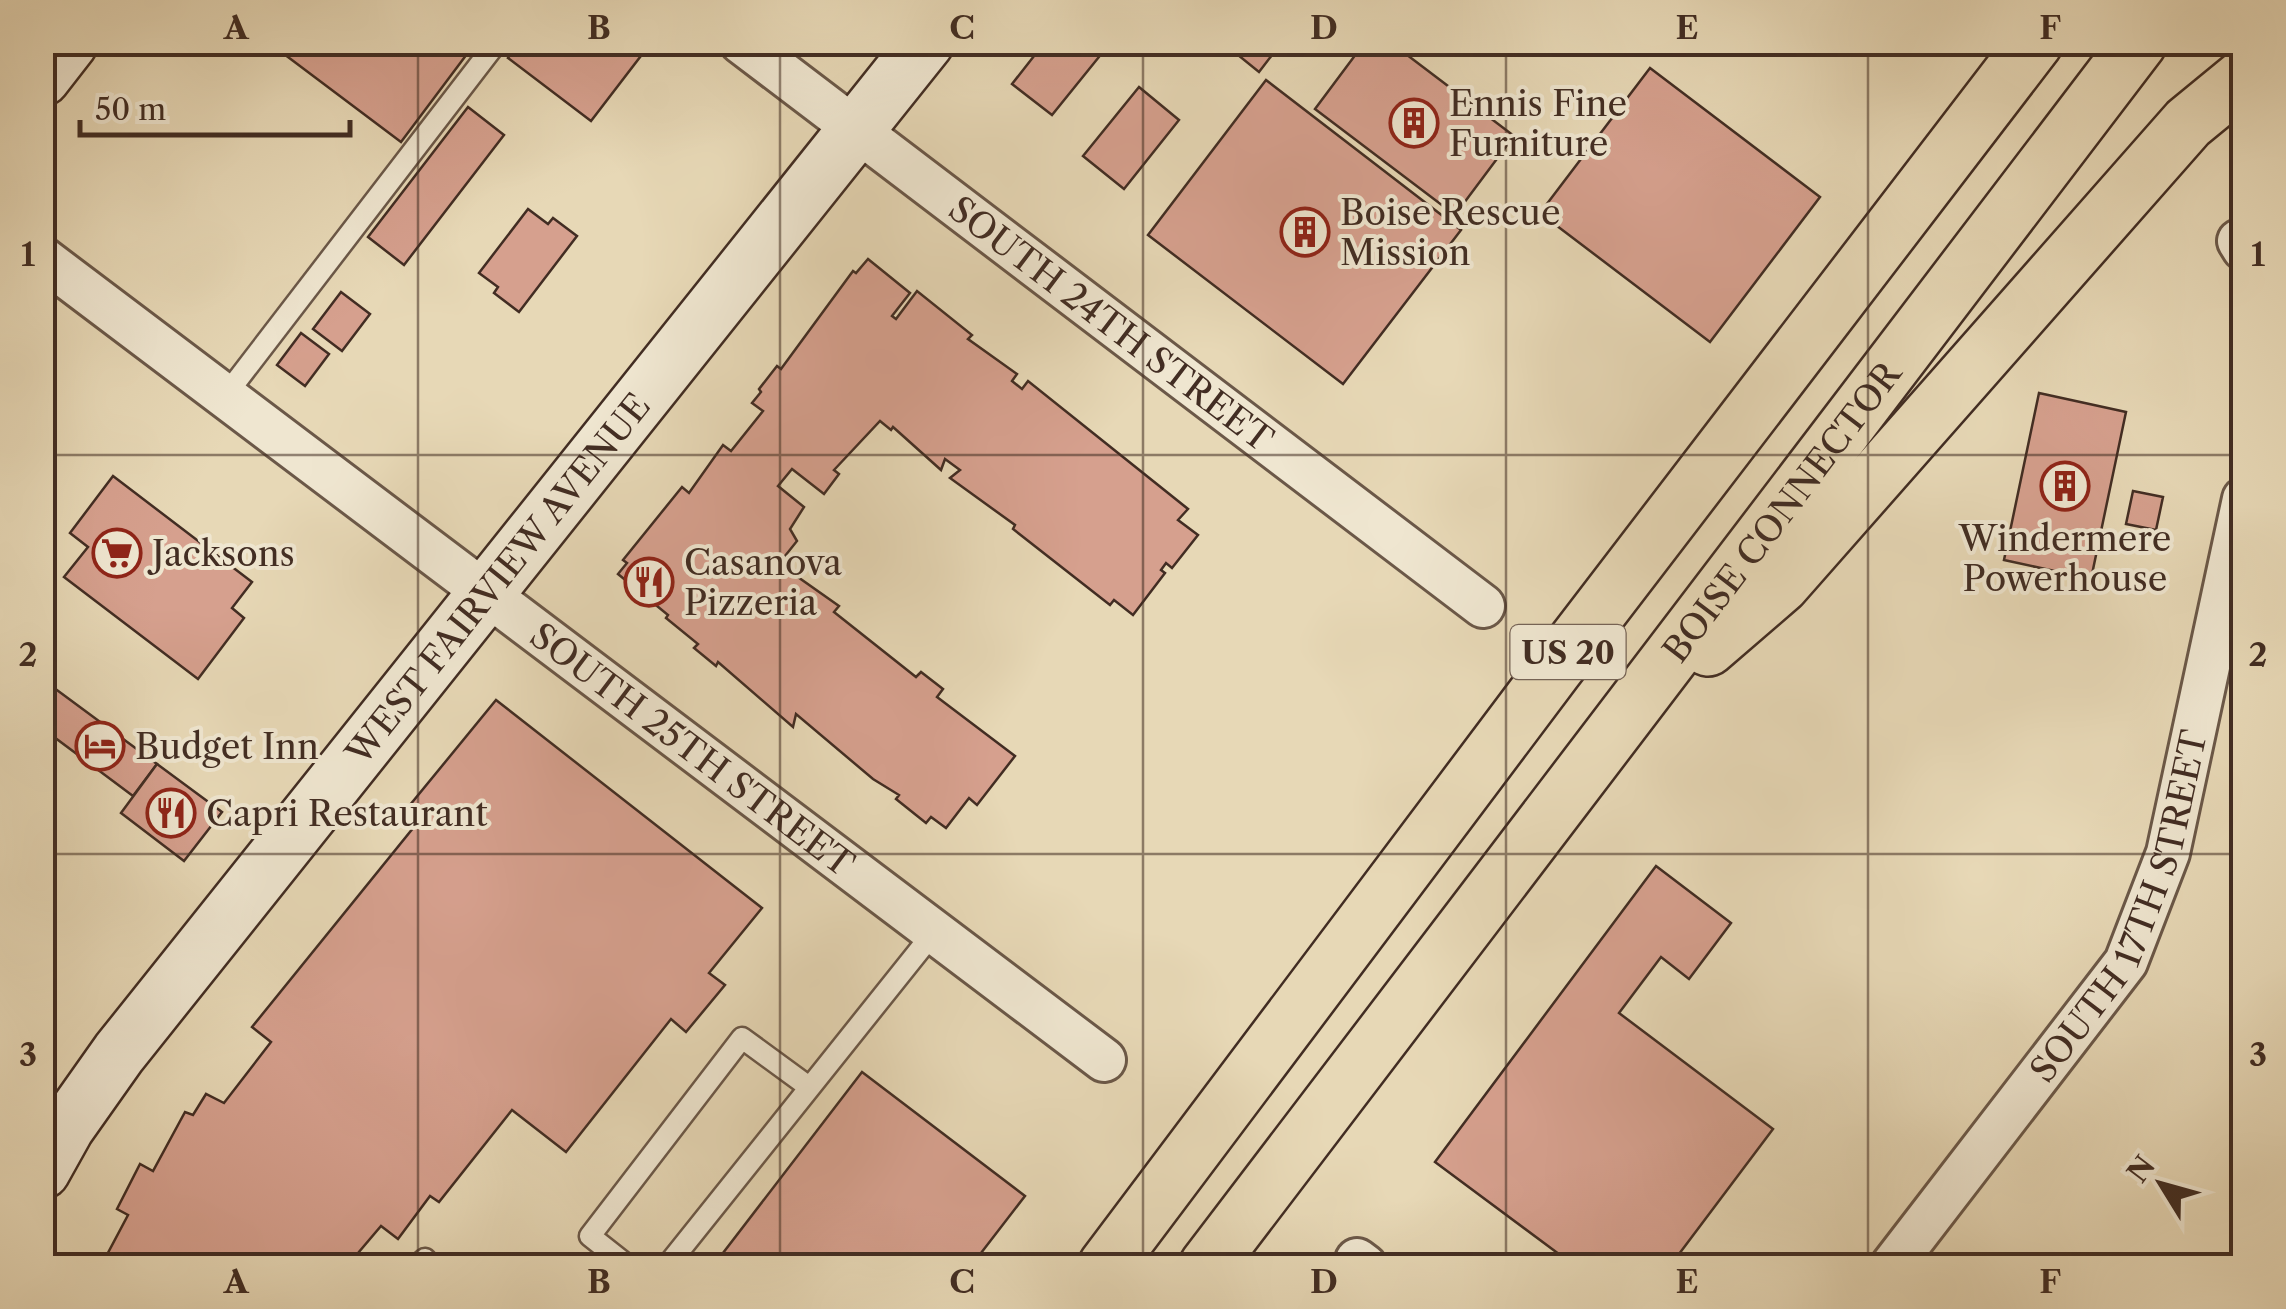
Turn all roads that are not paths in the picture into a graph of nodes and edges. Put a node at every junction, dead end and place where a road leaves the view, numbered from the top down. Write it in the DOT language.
graph roads {
  1 [pos="70,42"];
  2 [pos="497,42"];
  3 [pos="741,42"];
  4 [pos="926,42"];
  5 [pos="2036,42"];
  6 [pos="2139,42"];
  7 [pos="42,78"];
  8 [pos="2244,78"];
  9 [pos="856,130"];
  10 [pos="42,258"];
  11 [pos="226,396"];
  12 [pos="2244,499"];
  13 [pos="487,593"];
  14 [pos="1483,606"];
  15 [pos="1619,726"];
  16 [pos="934,932"];
  17 [pos="1104,1060"];
  18 [pos="809,1087"];
  19 [pos="42,1172"];
  20 [pos="417,1266"];
  21 [pos="431,1266"];
  22 [pos="628,1266"];
  23 [pos="667,1266"];
  24 [pos="1106,1266"];
  25 [pos="1207,1266"];
  26 [pos="1892,1266"];
  1 -- 7 [label="main road"];
  2 -- 11 [label="lane"];
  3 -- 9 [label="street, SOUTH 24TH STREET"];
  4 -- 9 [label="main road, WEST FAIRVIEW AVENUE"];
  5 -- 24 [label="highway, US 20"];
  6 -- 15 [label="highway, BOISE CONNECTOR / US 20"];
  8 -- 15 [label="highway"];
  9 -- 13 [label="main road, WEST FAIRVIEW AVENUE"];
  9 -- 14 [label="street, SOUTH 24TH STREET"];
  10 -- 11 [label="street, SOUTH 25TH STREET"];
  11 -- 13 [label="street, SOUTH 25TH STREET"];
  12 -- 26 [label="street, SOUTH 17TH STREET"];
  13 -- 16 [label="street, SOUTH 25TH STREET"];
  13 -- 19 [label="main road, WEST FAIRVIEW AVENUE"];
  15 -- 25 [label="highway, BOISE CONNECTOR / US 20"];
  16 -- 17 [label="street, SOUTH 25TH STREET"];
  16 -- 18 [label="lane"];
  18 -- 22 [label="lane"];
  18 -- 23 [label="lane"];
  20 -- 21 [label="lane"];
}
